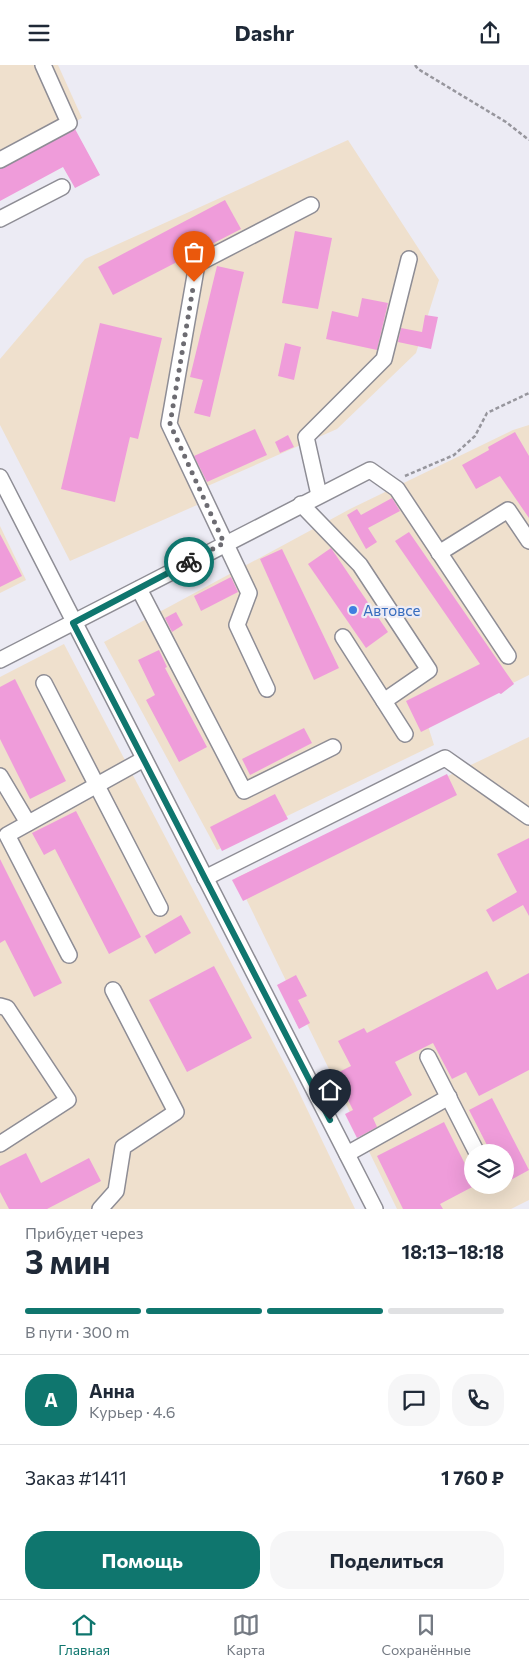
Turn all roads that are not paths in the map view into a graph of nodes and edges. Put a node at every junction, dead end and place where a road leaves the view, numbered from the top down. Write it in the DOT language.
graph roads {
  1 [pos="43,65"];
  2 [pos="0,160"];
  3 [pos="62,187"];
  4 [pos="311,205"];
  5 [pos="0,219"];
  6 [pos="409,259"];
  7 [pos="0,477"];
  8 [pos="319,495"];
  9 [pos="301,504"];
  10 [pos="529,541"];
  11 [pos="224,543"];
  12 [pos="439,553"];
  13 [pos="140,589"];
  14 [pos="73,623"];
  15 [pos="343,637"];
  16 [pos="508,656"];
  17 [pos="0,660"];
  18 [pos="44,683"];
  19 [pos="267,689"];
  20 [pos="384,701"];
  21 [pos="406,734"];
  22 [pos="333,747"];
  23 [pos="144,759"];
  24 [pos="0,776"];
  25 [pos="97,785"];
  26 [pos="529,817"];
  27 [pos="28,823"];
  28 [pos="205,878"];
  29 [pos="160,907"];
  30 [pos="69,955"];
  31 [pos="113,990"];
  32 [pos="0,1006"];
  33 [pos="428,1057"];
  34 [pos="449,1097"];
  35 [pos="0,1144"];
  36 [pos="472,1144"];
  37 [pos="347,1155"];
  38 [pos="100,1209"];
  39 [pos="376,1209"];
  1 -- 2 [label="street"];
  3 -- 5 [label="street"];
  4 -- 11 [label="street"];
  6 -- 8 [label="street"];
  7 -- 14 [label="street"];
  8 -- 9 [label="street"];
  8 -- 12 [label="street"];
  9 -- 11 [label="street"];
  9 -- 20 [label="street"];
  10 -- 12 [label="street"];
  11 -- 13 [label="street"];
  11 -- 19 [label="street"];
  12 -- 16 [label="street"];
  13 -- 14 [label="street"];
  13 -- 22 [label="street"];
  14 -- 17 [label="street"];
  14 -- 23 [label="street"];
  15 -- 20 [label="street"];
  18 -- 25 [label="street"];
  20 -- 21 [label="street"];
  23 -- 25 [label="street"];
  23 -- 28 [label="street"];
  24 -- 27 [label="street"];
  25 -- 27 [label="street"];
  25 -- 29 [label="street"];
  26 -- 28 [label="street"];
  27 -- 30 [label="street"];
  28 -- 37 [label="street"];
  31 -- 38 [label="street"];
  32 -- 35 [label="street"];
  33 -- 34 [label="street"];
  34 -- 36 [label="street"];
  34 -- 37 [label="street"];
  37 -- 39 [label="street"];
}
